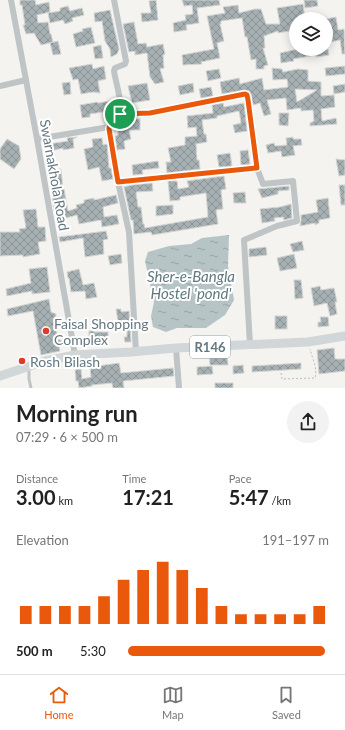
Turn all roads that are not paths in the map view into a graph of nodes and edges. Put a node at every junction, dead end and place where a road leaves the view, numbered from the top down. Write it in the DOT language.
graph roads {
  1 [pos="11,0"];
  2 [pos="114,0"];
  3 [pos="26,80"];
  4 [pos="0,86"];
  5 [pos="120,114"];
  6 [pos="131,114"];
  7 [pos="109,127"];
  8 [pos="37,139"];
  9 [pos="257,168"];
  10 [pos="118,182"];
  11 [pos="345,336"];
  12 [pos="250,345"];
  13 [pos="176,348"];
  14 [pos="136,352"];
  15 [pos="74,355"];
  16 [pos="30,366"];
  17 [pos="0,376"];
  18 [pos="31,388"];
  19 [pos="179,388"];
  1 -- 3 [label="street, Swarnakhola Road"];
  2 -- 5 [label="street"];
  3 -- 4 [label="street"];
  3 -- 8 [label="street, Swarnakhola Road"];
  5 -- 6 [label="street"];
  5 -- 7 [label="street"];
  5 -- 9 [label="street"];
  7 -- 8 [label="street"];
  7 -- 10 [label="street"];
  8 -- 15 [label="street, Swarnakhola Road"];
  9 -- 10 [label="street"];
  9 -- 12 [label="street"];
  10 -- 14 [label="street"];
  11 -- 12 [label="main road, R146"];
  12 -- 13 [label="main road, R146"];
  13 -- 14 [label="main road, R146"];
  13 -- 19 [label="street"];
  14 -- 15 [label="main road, R146"];
  15 -- 16 [label="main road, R146"];
  16 -- 17 [label="main road, R146"];
  16 -- 18 [label="lane"];
}
